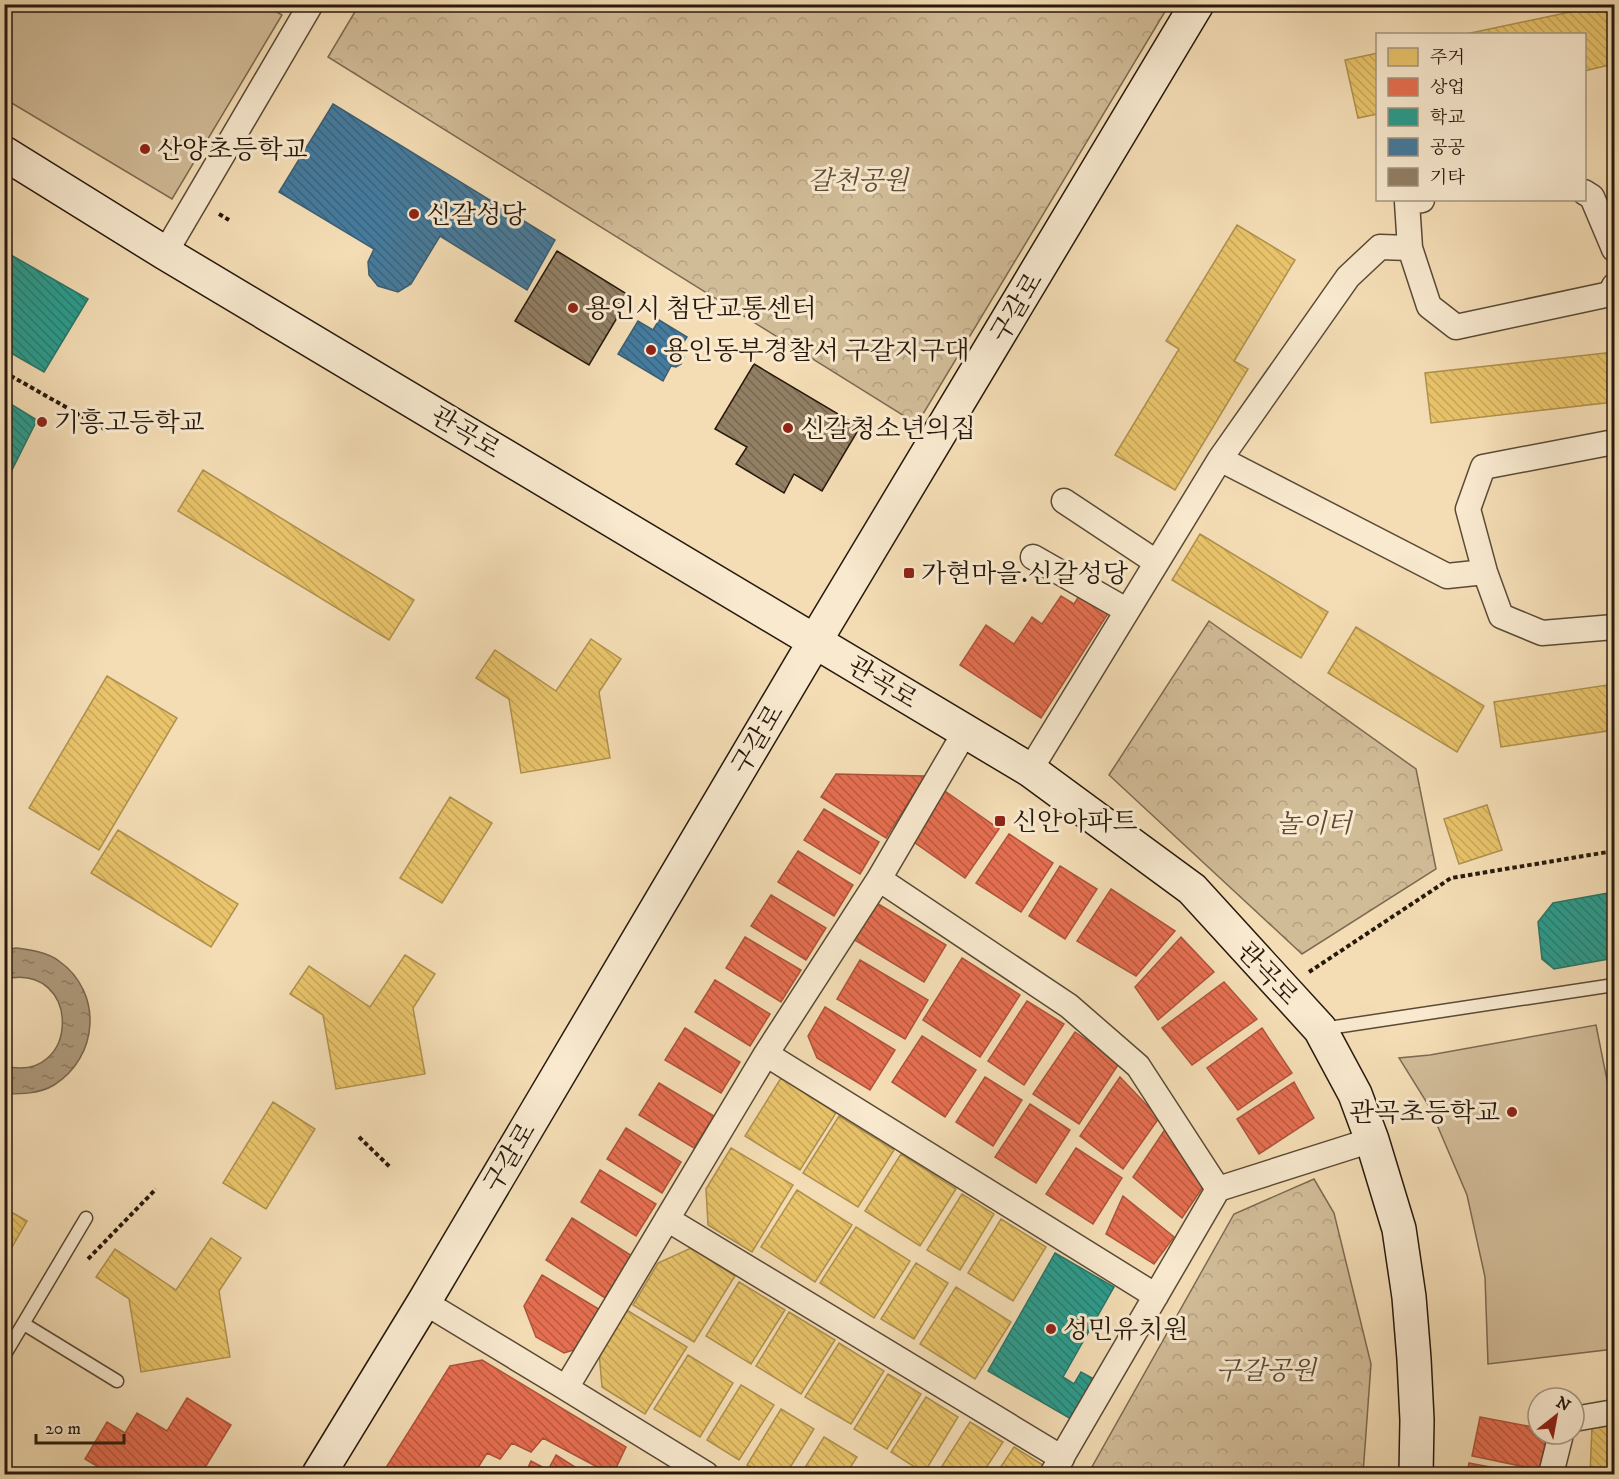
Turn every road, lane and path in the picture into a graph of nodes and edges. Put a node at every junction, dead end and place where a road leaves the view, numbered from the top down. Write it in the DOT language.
graph roads {
  1 [pos="311,4"];
  2 [pos="1197,4"];
  3 [pos="4,153"];
  4 [pos="1586,193"];
  5 [pos="1414,201"];
  6 [pos="1410,248"];
  7 [pos="1614,249"];
  8 [pos="165,253"];
  9 [pos="1614,286"];
  10 [pos="4,372"];
  11 [pos="108,431"];
  12 [pos="1614,442"];
  13 [pos="1220,459"];
  14 [pos="1064,501"];
  15 [pos="1034,557"];
  16 [pos="1156,562"];
  17 [pos="1485,572"];
  18 [pos="1126,610"];
  19 [pos="1614,627"];
  20 [pos="814,641"];
  21 [pos="965,732"];
  22 [pos="1030,770"];
  23 [pos="1614,850"];
  24 [pos="879,879"];
  25 [pos="1614,985"];
  26 [pos="1284,989"];
  27 [pos="1320,1029"];
  28 [pos="766,1054"];
  29 [pos="359,1137"];
  30 [pos="1372,1140"];
  31 [pos="392,1168"];
  32 [pos="1218,1189"];
  33 [pos="86,1218"];
  34 [pos="667,1220"];
  35 [pos="1155,1296"];
  36 [pos="424,1302"];
  37 [pos="24,1324"];
  38 [pos="4,1356"];
  39 [pos="117,1381"];
  40 [pos="566,1388"];
  41 [pos="1614,1412"];
  42 [pos="1586,1417"];
  43 [pos="1559,1446"];
  44 [pos="1057,1466"];
  45 [pos="318,1474"];
  46 [pos="706,1474"];
  47 [pos="1416,1474"];
  48 [pos="1551,1474"];
  1 -- 8 [label="street"];
  2 -- 20 [label="street, 구갈로"];
  3 -- 8 [label="street, 관곡로"];
  4 -- 7 [label="street"];
  5 -- 6 [label="street"];
  6 -- 9 [label="street"];
  6 -- 13 [label="street"];
  8 -- 20 [label="street, 관곡로"];
  10 -- 11 [label="path"];
  12 -- 17 [label="street"];
  13 -- 16 [label="street"];
  13 -- 17 [label="street"];
  14 -- 16 [label="street"];
  15 -- 18 [label="street"];
  16 -- 18 [label="street"];
  17 -- 19 [label="street"];
  18 -- 22 [label="street"];
  20 -- 21 [label="street, 관곡로"];
  20 -- 36 [label="street, 구갈로"];
  21 -- 22 [label="street, 관곡로"];
  21 -- 24 [label="street"];
  22 -- 26 [label="street, 관곡로"];
  23 -- 26 [label="path"];
  24 -- 28 [label="street"];
  24 -- 32 [label="street"];
  25 -- 27 [label="lane"];
  26 -- 27 [label="street, 관곡로"];
  27 -- 30 [label="street, 관곡로"];
  28 -- 34 [label="street"];
  28 -- 35 [label="street"];
  29 -- 31 [label="path"];
  30 -- 32 [label="street"];
  30 -- 47 [label="street, 관곡로"];
  32 -- 35 [label="street"];
  33 -- 37 [label="lane"];
  34 -- 40 [label="street"];
  34 -- 44 [label="street"];
  35 -- 44 [label="street"];
  36 -- 40 [label="street"];
  36 -- 45 [label="street, 구갈로"];
  37 -- 38 [label="lane"];
  37 -- 39 [label="lane"];
  40 -- 46 [label="street"];
  41 -- 42 [label="street"];
  43 -- 48 [label="street"];
}
